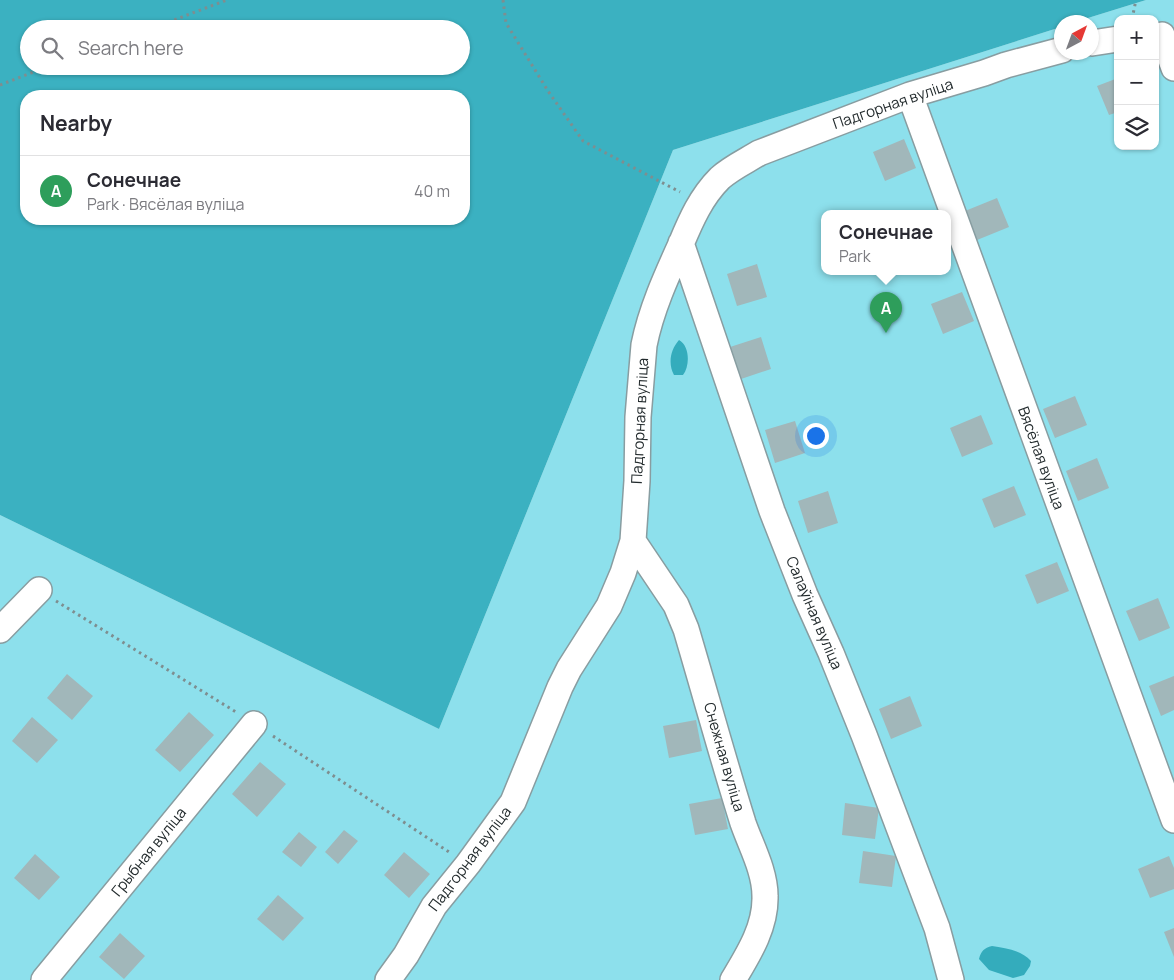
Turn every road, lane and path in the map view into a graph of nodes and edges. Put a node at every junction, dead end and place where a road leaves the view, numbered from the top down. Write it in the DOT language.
graph roads {
  1 [pos="227,0"];
  2 [pos="503,0"];
  3 [pos="1136,0"];
  4 [pos="1133,15"];
  5 [pos="174,20"];
  6 [pos="1164,33"];
  7 [pos="1114,40"];
  8 [pos="1099,42"];
  9 [pos="1054,52"];
  10 [pos="1174,68"];
  11 [pos="26,75"];
  12 [pos="0,85"];
  13 [pos="910,95"];
  14 [pos="700,203"];
  15 [pos="681,243"];
  16 [pos="633,541"];
  17 [pos="39,590"];
  18 [pos="0,630"];
  19 [pos="254,724"];
  20 [pos="1174,820"];
  21 [pos="468,864"];
  22 [pos="44,980"];
  23 [pos="388,980"];
  24 [pos="732,980"];
  25 [pos="951,980"];
  1 -- 5 [label="path"];
  2 -- 14 [label="path"];
  3 -- 4 [label="path"];
  6 -- 10 [label="street"];
  7 -- 8 [label="street"];
  9 -- 13 [label="street, Падгорная вуліца"];
  11 -- 12 [label="path"];
  13 -- 14 [label="street, Падгорная вуліца"];
  13 -- 20 [label="street, Вясёлая вуліца"];
  14 -- 15 [label="street, Падгорная вуліца"];
  15 -- 16 [label="street, Падгорная вуліца"];
  15 -- 25 [label="street, Салаўіная вуліца"];
  16 -- 21 [label="street, Падгорная вуліца"];
  16 -- 24 [label="street, Снежная вуліца"];
  17 -- 18 [label="street"];
  17 -- 19 [label="path"];
  19 -- 21 [label="path"];
  19 -- 22 [label="street, Грыбная вуліца"];
  21 -- 23 [label="street, Падгорная вуліца"];
}
